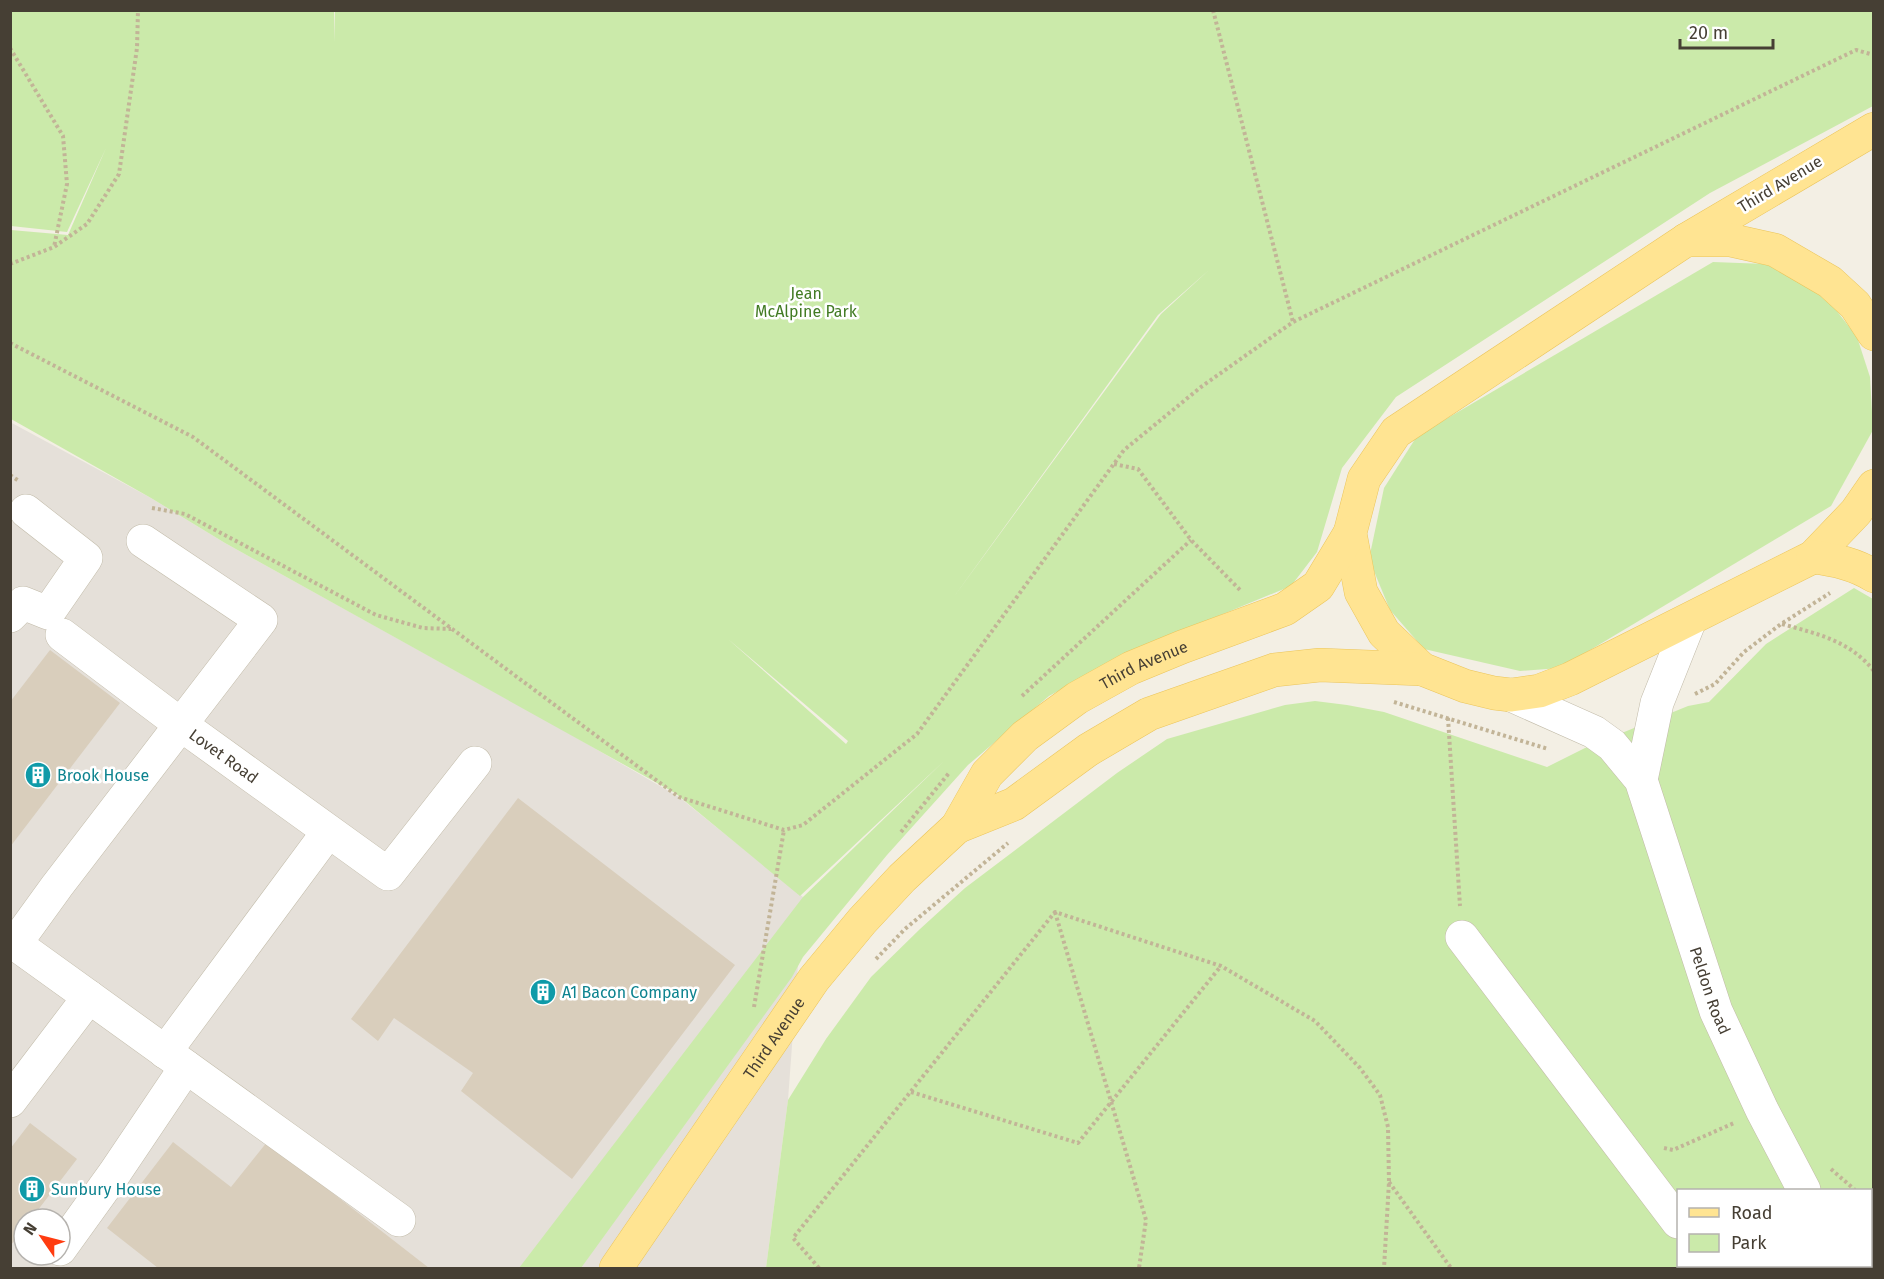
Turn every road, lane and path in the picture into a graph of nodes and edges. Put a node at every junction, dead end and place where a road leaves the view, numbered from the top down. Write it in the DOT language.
graph roads {
  1 [pos="138,10"];
  2 [pos="1213,10"];
  3 [pos="10,48"];
  4 [pos="1874,55"];
  5 [pos="1874,129"];
  6 [pos="1686,240"];
  7 [pos="54,247"];
  8 [pos="10,264"];
  9 [pos="1293,322"];
  10 [pos="1874,334"];
  11 [pos="10,343"];
  12 [pos="1114,464"];
  13 [pos="1874,486"];
  14 [pos="144,507"];
  15 [pos="26,511"];
  16 [pos="1350,533"];
  17 [pos="143,541"];
  18 [pos="1813,557"];
  19 [pos="1874,576"];
  20 [pos="1837,589"];
  21 [pos="1244,594"];
  22 [pos="10,616"];
  23 [pos="1690,620"];
  24 [pos="55,624"];
  25 [pos="1781,624"];
  26 [pos="451,629"];
  27 [pos="1422,669"];
  28 [pos="1874,671"];
  29 [pos="1512,695"];
  30 [pos="1689,696"];
  31 [pos="180,724"];
  32 [pos="1556,751"];
  33 [pos="475,763"];
  34 [pos="1641,780"];
  35 [pos="957,827"];
  36 [pos="784,830"];
  37 [pos="328,832"];
  38 [pos="1009,843"];
  39 [pos="1055,912"];
  40 [pos="1462,937"];
  41 [pos="13,942"];
  42 [pos="872,963"];
  43 [pos="1221,966"];
  44 [pos="89,997"];
  45 [pos="753,1011"];
  46 [pos="176,1059"];
  47 [pos="911,1092"];
  48 [pos="10,1101"];
  49 [pos="1112,1102"];
  50 [pos="1762,1110"];
  51 [pos="1616,1139"];
  52 [pos="1389,1182"];
  53 [pos="1803,1189"];
  54 [pos="399,1220"];
  55 [pos="1677,1221"];
  56 [pos="72,1232"];
  57 [pos="1834,1267"];
  58 [pos="616,1269"];
  59 [pos="819,1269"];
  60 [pos="1139,1269"];
  61 [pos="1384,1269"];
  62 [pos="1451,1269"];
  63 [pos="1827,1269"];
  1 -- 7 [label="path"];
  2 -- 9 [label="path"];
  3 -- 7 [label="path"];
  4 -- 9 [label="path"];
  5 -- 6 [label="main road, Third Avenue"];
  6 -- 10 [label="main road"];
  6 -- 16 [label="main road, Third Avenue"];
  7 -- 8 [label="path"];
  9 -- 12 [label="path"];
  11 -- 26 [label="path"];
  12 -- 21 [label="path"];
  12 -- 36 [label="path"];
  13 -- 18 [label="main road"];
  14 -- 26 [label="path"];
  15 -- 24 [label="street"];
  16 -- 27 [label="main road"];
  16 -- 35 [label="main road, Third Avenue"];
  17 -- 31 [label="street"];
  18 -- 19 [label="main road"];
  18 -- 23 [label="main road"];
  20 -- 25 [label="path"];
  22 -- 24 [label="street, Lovet Road"];
  23 -- 29 [label="main road"];
  23 -- 34 [label="street, Peldon Road"];
  24 -- 31 [label="street, Lovet Road"];
  25 -- 28 [label="path"];
  25 -- 30 [label="path"];
  26 -- 36 [label="path"];
  27 -- 29 [label="main road"];
  27 -- 35 [label="main road, Third Avenue"];
  29 -- 34 [label="street, Peldon Road"];
  31 -- 37 [label="street, Lovet Road"];
  31 -- 41 [label="street"];
  32 -- 40 [label="path"];
  33 -- 37 [label="street, Lovet Road"];
  34 -- 50 [label="street, Peldon Road"];
  35 -- 58 [label="main road, Third Avenue"];
  36 -- 45 [label="path"];
  37 -- 46 [label="street"];
  38 -- 42 [label="path"];
  39 -- 43 [label="path"];
  39 -- 47 [label="path"];
  39 -- 49 [label="path"];
  40 -- 51 [label="street"];
  41 -- 44 [label="street"];
  43 -- 49 [label="path"];
  43 -- 52 [label="path"];
  44 -- 46 [label="street"];
  44 -- 48 [label="street"];
  46 -- 54 [label="street"];
  46 -- 56 [label="street"];
  47 -- 49 [label="path"];
  47 -- 59 [label="path"];
  49 -- 60 [label="path"];
  50 -- 51 [label="path"];
  50 -- 53 [label="street, Peldon Road"];
  51 -- 55 [label="street"];
  52 -- 61 [label="path"];
  52 -- 62 [label="path"];
  57 -- 63 [label="street"];
}
